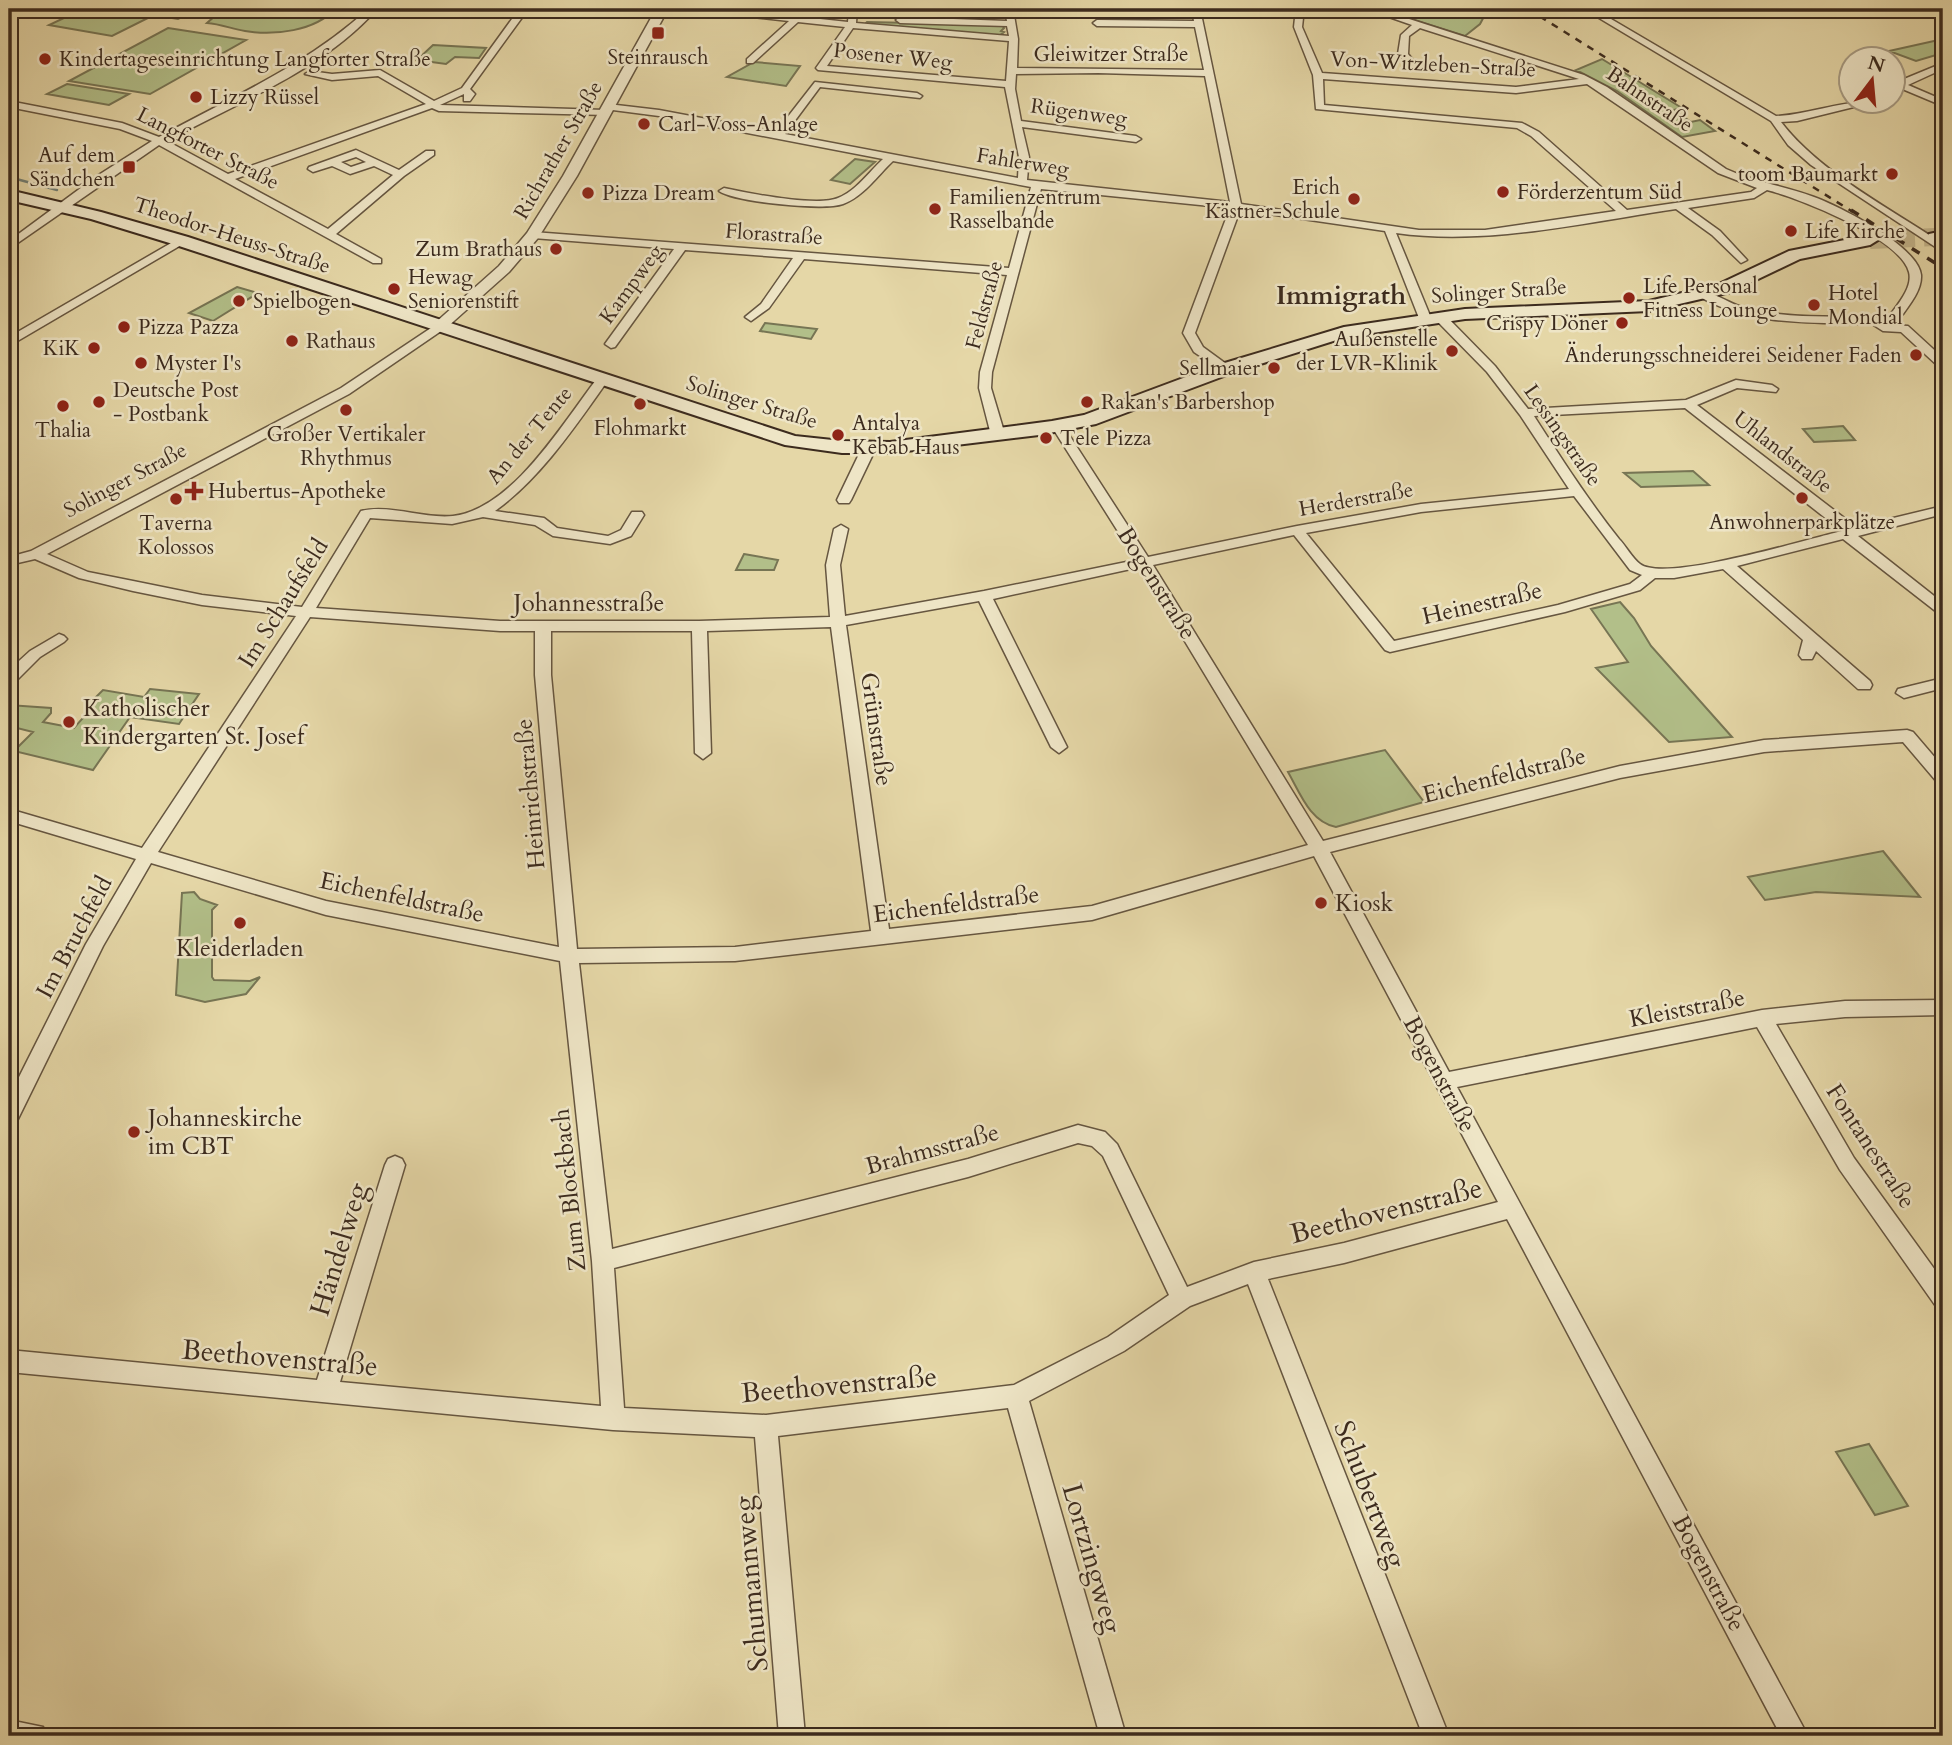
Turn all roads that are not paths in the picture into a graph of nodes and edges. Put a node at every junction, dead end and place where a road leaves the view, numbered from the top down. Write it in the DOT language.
graph roads {
  1 [pos="373,9"];
  2 [pos="489,9"];
  3 [pos="524,9"];
  4 [pos="707,9"];
  5 [pos="853,9"];
  6 [pos="1009,9"];
  7 [pos="1196,9"];
  8 [pos="1300,9"];
  9 [pos="1370,9"];
  10 [pos="1588,9"];
  11 [pos="661,11"];
  12 [pos="796,19"];
  13 [pos="852,23"];
  14 [pos="1097,23"];
  15 [pos="1012,24"];
  16 [pos="1199,24"];
  17 [pos="1419,24"];
  18 [pos="1014,39"];
  19 [pos="1408,60"];
  20 [pos="750,61"];
  21 [pos="1943,66"];
  22 [pos="1011,71"];
  23 [pos="1210,73"];
  24 [pos="310,74"];
  25 [pos="1318,76"];
  26 [pos="1589,81"];
  27 [pos="1906,82"];
  28 [pos="1007,84"];
  29 [pos="465,90"];
  30 [pos="1906,90"];
  31 [pos="917,96"];
  32 [pos="1943,103"];
  33 [pos="9,104"];
  34 [pos="432,104"];
  35 [pos="460,108"];
  36 [pos="1836,109"];
  37 [pos="606,110"];
  38 [pos="1774,119"];
  39 [pos="1016,123"];
  40 [pos="779,136"];
  41 [pos="1136,139"];
  42 [pos="159,141"];
  43 [pos="430,153"];
  44 [pos="889,159"];
  45 [pos="313,169"];
  46 [pos="400,174"];
  47 [pos="227,178"];
  48 [pos="1021,183"];
  49 [pos="1037,186"];
  50 [pos="1765,187"];
  51 [pos="724,191"];
  52 [pos="9,195"];
  53 [pos="1237,206"];
  54 [pos="1679,206"];
  55 [pos="63,207"];
  56 [pos="1626,214"];
  57 [pos="1391,231"];
  58 [pos="329,234"];
  59 [pos="533,235"];
  60 [pos="1870,240"];
  61 [pos="1940,240"];
  62 [pos="182,241"];
  63 [pos="9,246"];
  64 [pos="682,246"];
  65 [pos="801,255"];
  66 [pos="1741,260"];
  67 [pos="377,261"];
  68 [pos="1013,272"];
  69 [pos="1709,294"];
  70 [pos="1896,315"];
  71 [pos="751,317"];
  72 [pos="1433,318"];
  73 [pos="1875,321"];
  74 [pos="440,326"];
  75 [pos="1903,329"];
  76 [pos="9,342"];
  77 [pos="611,345"];
  78 [pos="1943,363"];
  79 [pos="1225,369"];
  80 [pos="603,379"];
  81 [pos="1772,389"];
  82 [pos="1688,404"];
  83 [pos="1525,413"];
  84 [pos="1058,427"];
  85 [pos="998,435"];
  86 [pos="868,450"];
  87 [pos="1577,492"];
  88 [pos="844,500"];
  89 [pos="1943,510"];
  90 [pos="483,513"];
  91 [pos="637,515"];
  92 [pos="841,529"];
  93 [pos="1297,530"];
  94 [pos="1850,534"];
  95 [pos="36,554"];
  96 [pos="9,561"];
  97 [pos="1145,563"];
  98 [pos="1726,564"];
  99 [pos="1652,574"];
  100 [pos="984,596"];
  101 [pos="1943,610"];
  102 [pos="306,612"];
  103 [pos="838,622"];
  104 [pos="543,626"];
  105 [pos="699,626"];
  106 [pos="1811,638"];
  107 [pos="59,639"];
  108 [pos="1807,655"];
  109 [pos="9,679"];
  110 [pos="1943,683"];
  111 [pos="1864,685"];
  112 [pos="1904,693"];
  113 [pos="1059,747"];
  114 [pos="703,753"];
  115 [pos="1943,778"];
  116 [pos="9,815"];
  117 [pos="1319,848"];
  118 [pos="146,856"];
  119 [pos="881,937"];
  120 [pos="569,956"];
  121 [pos="1943,1007"];
  122 [pos="1762,1018"];
  123 [pos="1444,1081"];
  124 [pos="9,1116"];
  125 [pos="395,1165"];
  126 [pos="1512,1208"];
  127 [pos="603,1261"];
  128 [pos="1254,1272"];
  129 [pos="1943,1298"];
  130 [pos="1182,1299"];
  131 [pos="9,1361"];
  132 [pos="325,1392"];
  133 [pos="1016,1396"];
  134 [pos="613,1419"];
  135 [pos="766,1426"];
  136 [pos="9,1733"];
  137 [pos="34,1736"];
  138 [pos="792,1736"];
  139 [pos="1113,1736"];
  140 [pos="1436,1736"];
  141 [pos="1795,1736"];
  1 -- 42 [label="street"];
  2 -- 3 [label="street"];
  3 -- 11 [label="street"];
  3 -- 29 [label="street"];
  4 -- 12 [label="street"];
  5 -- 13 [label="street"];
  6 -- 15 [label="street"];
  7 -- 16 [label="street"];
  8 -- 25 [label="street"];
  9 -- 17 [label="street, Bahnstraße"];
  10 -- 38 [label="street"];
  11 -- 37 [label="street, Richrather Straße"];
  12 -- 13 [label="street"];
  12 -- 20 [label="street"];
  13 -- 15 [label="street"];
  13 -- 18 [label="street"];
  13 -- 28 [label="street, Posener Weg"];
  14 -- 16 [label="street"];
  15 -- 18 [label="street"];
  16 -- 23 [label="street"];
  17 -- 19 [label="street"];
  17 -- 26 [label="street, Bahnstraße"];
  18 -- 22 [label="street"];
  21 -- 27 [label="street"];
  22 -- 23 [label="street, Gleiwitzer Straße"];
  22 -- 28 [label="street"];
  23 -- 53 [label="street"];
  24 -- 34 [label="street"];
  25 -- 26 [label="street, Von-Witzleben-Straße"];
  25 -- 56 [label="street"];
  26 -- 50 [label="street, Bahnstraße"];
  28 -- 39 [label="street"];
  29 -- 34 [label="street"];
  29 -- 35 [label="street"];
  30 -- 32 [label="street"];
  31 -- 40 [label="street"];
  33 -- 42 [label="street, Langforter Straße"];
  34 -- 35 [label="street, Fahlerweg"];
  34 -- 47 [label="street"];
  35 -- 37 [label="street, Fahlerweg"];
  36 -- 38 [label="street"];
  37 -- 40 [label="street, Fahlerweg"];
  37 -- 59 [label="street, Richrather Straße"];
  38 -- 61 [label="street"];
  39 -- 41 [label="street, Rügenweg"];
  39 -- 48 [label="street"];
  40 -- 44 [label="street, Fahlerweg"];
  42 -- 47 [label="street, Langforter Straße"];
  42 -- 55 [label="street"];
  43 -- 46 [label="street"];
  44 -- 48 [label="street, Fahlerweg"];
  44 -- 51 [label="street"];
  45 -- 46 [label="street"];
  46 -- 58 [label="street"];
  47 -- 58 [label="street, Langforter Straße"];
  48 -- 49 [label="street, Fahlerweg"];
  49 -- 53 [label="street, Fahlerweg"];
  49 -- 68 [label="street, Feldstraße"];
  50 -- 54 [label="street, Fahlerweg"];
  50 -- 70 [label="street, Bahnstraße"];
  52 -- 55 [label="main road, Theodor-Heuss-Straße"];
  53 -- 57 [label="street, Fahlerweg"];
  53 -- 79 [label="street"];
  54 -- 56 [label="street, Fahlerweg"];
  54 -- 66 [label="street"];
  55 -- 62 [label="main road, Theodor-Heuss-Straße"];
  55 -- 63 [label="street"];
  56 -- 57 [label="street, Fahlerweg"];
  57 -- 72 [label="street"];
  58 -- 67 [label="street, Langforter Straße"];
  59 -- 64 [label="street, Florastraße"];
  59 -- 74 [label="street, Richrather Straße"];
  60 -- 69 [label="main road, Solinger Straße"];
  62 -- 74 [label="main road, Theodor-Heuss-Straße"];
  62 -- 76 [label="street"];
  64 -- 65 [label="street, Florastraße"];
  64 -- 77 [label="street, Kampweg"];
  65 -- 68 [label="street, Florastraße"];
  65 -- 71 [label="street"];
  68 -- 85 [label="street, Feldstraße"];
  69 -- 72 [label="main road, Solinger Straße"];
  69 -- 73 [label="street"];
  70 -- 73 [label="street"];
  70 -- 75 [label="street"];
  72 -- 79 [label="main road, Solinger Straße"];
  72 -- 83 [label="street, Lessingstraße"];
  73 -- 75 [label="street"];
  74 -- 80 [label="main road, Solinger Straße"];
  74 -- 95 [label="street, Solinger Straße"];
  75 -- 78 [label="street"];
  79 -- 84 [label="main road, Solinger Straße"];
  80 -- 86 [label="main road, Solinger Straße"];
  80 -- 90 [label="street, An der Tente"];
  81 -- 82 [label="street, Uhlandstraße"];
  82 -- 83 [label="street, Uhlandstraße"];
  82 -- 94 [label="street, Uhlandstraße"];
  83 -- 87 [label="street, Lessingstraße"];
  84 -- 85 [label="main road, Solinger Straße"];
  84 -- 97 [label="street, Bogenstraße"];
  85 -- 86 [label="main road, Solinger Straße"];
  86 -- 88 [label="street"];
  87 -- 93 [label="street, Herderstraße"];
  87 -- 99 [label="street, Lessingstraße"];
  89 -- 94 [label="street, Heinestraße"];
  90 -- 91 [label="street"];
  90 -- 102 [label="street, Im Schaufsfeld"];
  92 -- 103 [label="street, Grünstraße"];
  93 -- 97 [label="street, Herderstraße"];
  93 -- 99 [label="street, Heinestraße"];
  94 -- 98 [label="street, Heinestraße"];
  94 -- 101 [label="street, Uhlandstraße"];
  95 -- 96 [label="street, Solinger Straße"];
  95 -- 102 [label="street, Johannesstraße"];
  97 -- 100 [label="street, Johannesstraße"];
  97 -- 117 [label="street, Bogenstraße"];
  98 -- 99 [label="street, Heinestraße"];
  98 -- 106 [label="street"];
  100 -- 103 [label="street, Johannesstraße"];
  100 -- 113 [label="street"];
  102 -- 104 [label="street, Johannesstraße"];
  102 -- 118 [label="street, Im Schaufsfeld"];
  103 -- 105 [label="street, Johannesstraße"];
  103 -- 119 [label="street, Grünstraße"];
  104 -- 105 [label="street, Johannesstraße"];
  104 -- 120 [label="street, Heinrichstraße"];
  105 -- 114 [label="street"];
  106 -- 108 [label="street"];
  106 -- 111 [label="street"];
  107 -- 109 [label="street"];
  110 -- 112 [label="street"];
  115 -- 117 [label="street, Eichenfeldstraße"];
  116 -- 118 [label="street, Eichenfeldstraße"];
  117 -- 119 [label="street, Eichenfeldstraße"];
  117 -- 123 [label="street, Bogenstraße"];
  118 -- 120 [label="street, Eichenfeldstraße"];
  118 -- 124 [label="street, Im Bruchfeld"];
  119 -- 120 [label="street, Eichenfeldstraße"];
  120 -- 127 [label="street, Zum Blockbach"];
  121 -- 122 [label="street, Kleiststraße"];
  122 -- 123 [label="street, Kleiststraße"];
  122 -- 129 [label="street, Fontanestraße"];
  123 -- 126 [label="street, Bogenstraße"];
  125 -- 132 [label="street, Händelweg"];
  126 -- 128 [label="street, Beethovenstraße"];
  126 -- 141 [label="street, Bogenstraße"];
  127 -- 130 [label="street, Brahmsstraße"];
  127 -- 134 [label="street, Zum Blockbach"];
  128 -- 130 [label="street, Beethovenstraße"];
  128 -- 140 [label="street, Schubertweg"];
  130 -- 133 [label="street, Beethovenstraße"];
  131 -- 132 [label="street, Beethovenstraße"];
  132 -- 134 [label="street, Beethovenstraße"];
  133 -- 135 [label="street, Beethovenstraße"];
  133 -- 139 [label="street, Lortzingweg"];
  134 -- 135 [label="street, Beethovenstraße"];
  135 -- 138 [label="street, Schumannweg"];
  136 -- 137 [label="street"];
}
